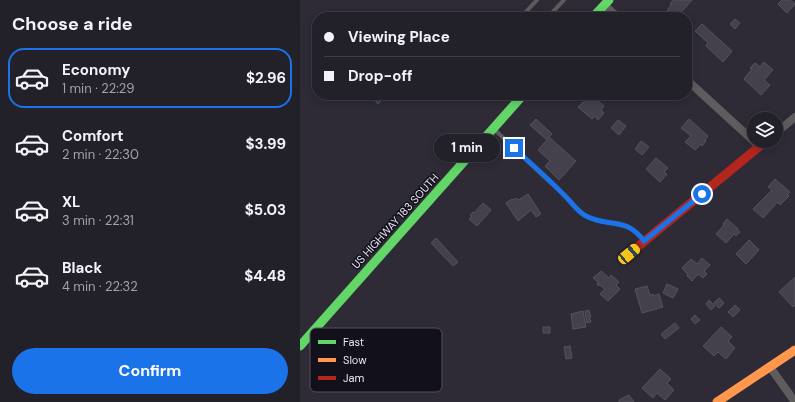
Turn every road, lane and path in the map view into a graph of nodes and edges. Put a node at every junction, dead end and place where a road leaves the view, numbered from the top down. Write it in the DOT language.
graph roads {
  1 [pos="537,0"];
  2 [pos="564,0"];
  3 [pos="607,2"];
  4 [pos="525,12"];
  5 [pos="553,12"];
  6 [pos="598,12"];
  7 [pos="614,12"];
  8 [pos="692,84"];
  9 [pos="518,100"];
  10 [pos="795,117"];
  11 [pos="783,127"];
  12 [pos="493,128"];
  13 [pos="747,131"];
  14 [pos="758,148"];
  15 [pos="644,241"];
  16 [pos="629,254"];
  17 [pos="316,328"];
  18 [pos="310,335"];
  19 [pos="300,346"];
  20 [pos="795,350"];
  21 [pos="770,367"];
  22 [pos="717,402"];
  23 [pos="795,402"];
  1 -- 4 [label="lane"];
  2 -- 5 [label="lane"];
  3 -- 6 [label="main road"];
  3 -- 7 [label="street"];
  8 -- 13 [label="street"];
  9 -- 12 [label="main road, US HIGHWAY 183 SOUTH"];
  10 -- 11 [label="street"];
  12 -- 15 [label="lane"];
  12 -- 17 [label="main road, US HIGHWAY 183 SOUTH"];
  14 -- 15 [label="main road"];
  15 -- 16 [label="main road"];
  18 -- 19 [label="main road, US HIGHWAY 183 SOUTH"];
  20 -- 21 [label="main road"];
  21 -- 22 [label="main road"];
  21 -- 23 [label="street"];
}
